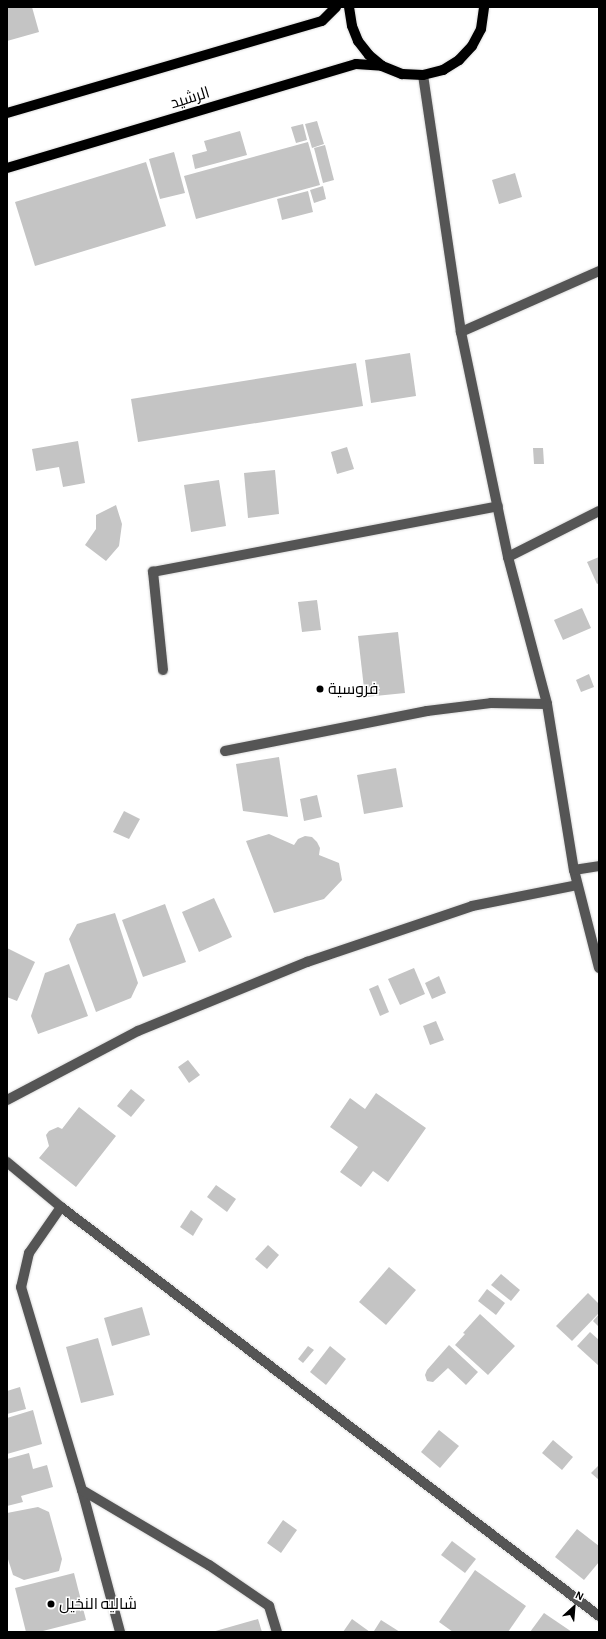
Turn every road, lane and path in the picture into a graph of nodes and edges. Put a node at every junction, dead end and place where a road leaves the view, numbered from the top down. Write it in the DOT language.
graph roads {
  1 [pos="336,7"];
  2 [pos="349,7"];
  3 [pos="485,8"];
  4 [pos="382,66"];
  5 [pos="424,75"];
  6 [pos="7,113"];
  7 [pos="7,168"];
  8 [pos="599,271"];
  9 [pos="461,332"];
  10 [pos="498,506"];
  11 [pos="599,511"];
  12 [pos="508,557"];
  13 [pos="163,670"];
  14 [pos="547,704"];
  15 [pos="225,751"];
  16 [pos="599,866"];
  17 [pos="574,870"];
  18 [pos="577,885"];
  19 [pos="599,968"];
  20 [pos="7,1100"];
  21 [pos="7,1162"];
  22 [pos="61,1207"];
  23 [pos="82,1490"];
  24 [pos="599,1616"];
  25 [pos="120,1632"];
  26 [pos="277,1632"];
  1 -- 6 [label="main road"];
  2 -- 4 [label="main road"];
  3 -- 5 [label="main road"];
  4 -- 5 [label="main road"];
  4 -- 7 [label="main road, الرشيد"];
  5 -- 9 [label="street"];
  8 -- 9 [label="street"];
  9 -- 10 [label="street"];
  10 -- 12 [label="street"];
  10 -- 13 [label="street"];
  11 -- 12 [label="street"];
  12 -- 14 [label="street"];
  14 -- 15 [label="street"];
  14 -- 17 [label="street"];
  16 -- 17 [label="street"];
  17 -- 18 [label="street"];
  18 -- 19 [label="street"];
  18 -- 20 [label="street"];
  21 -- 22 [label="street"];
  22 -- 23 [label="street"];
  22 -- 24 [label="street"];
  23 -- 25 [label="street"];
  23 -- 26 [label="street"];
}
